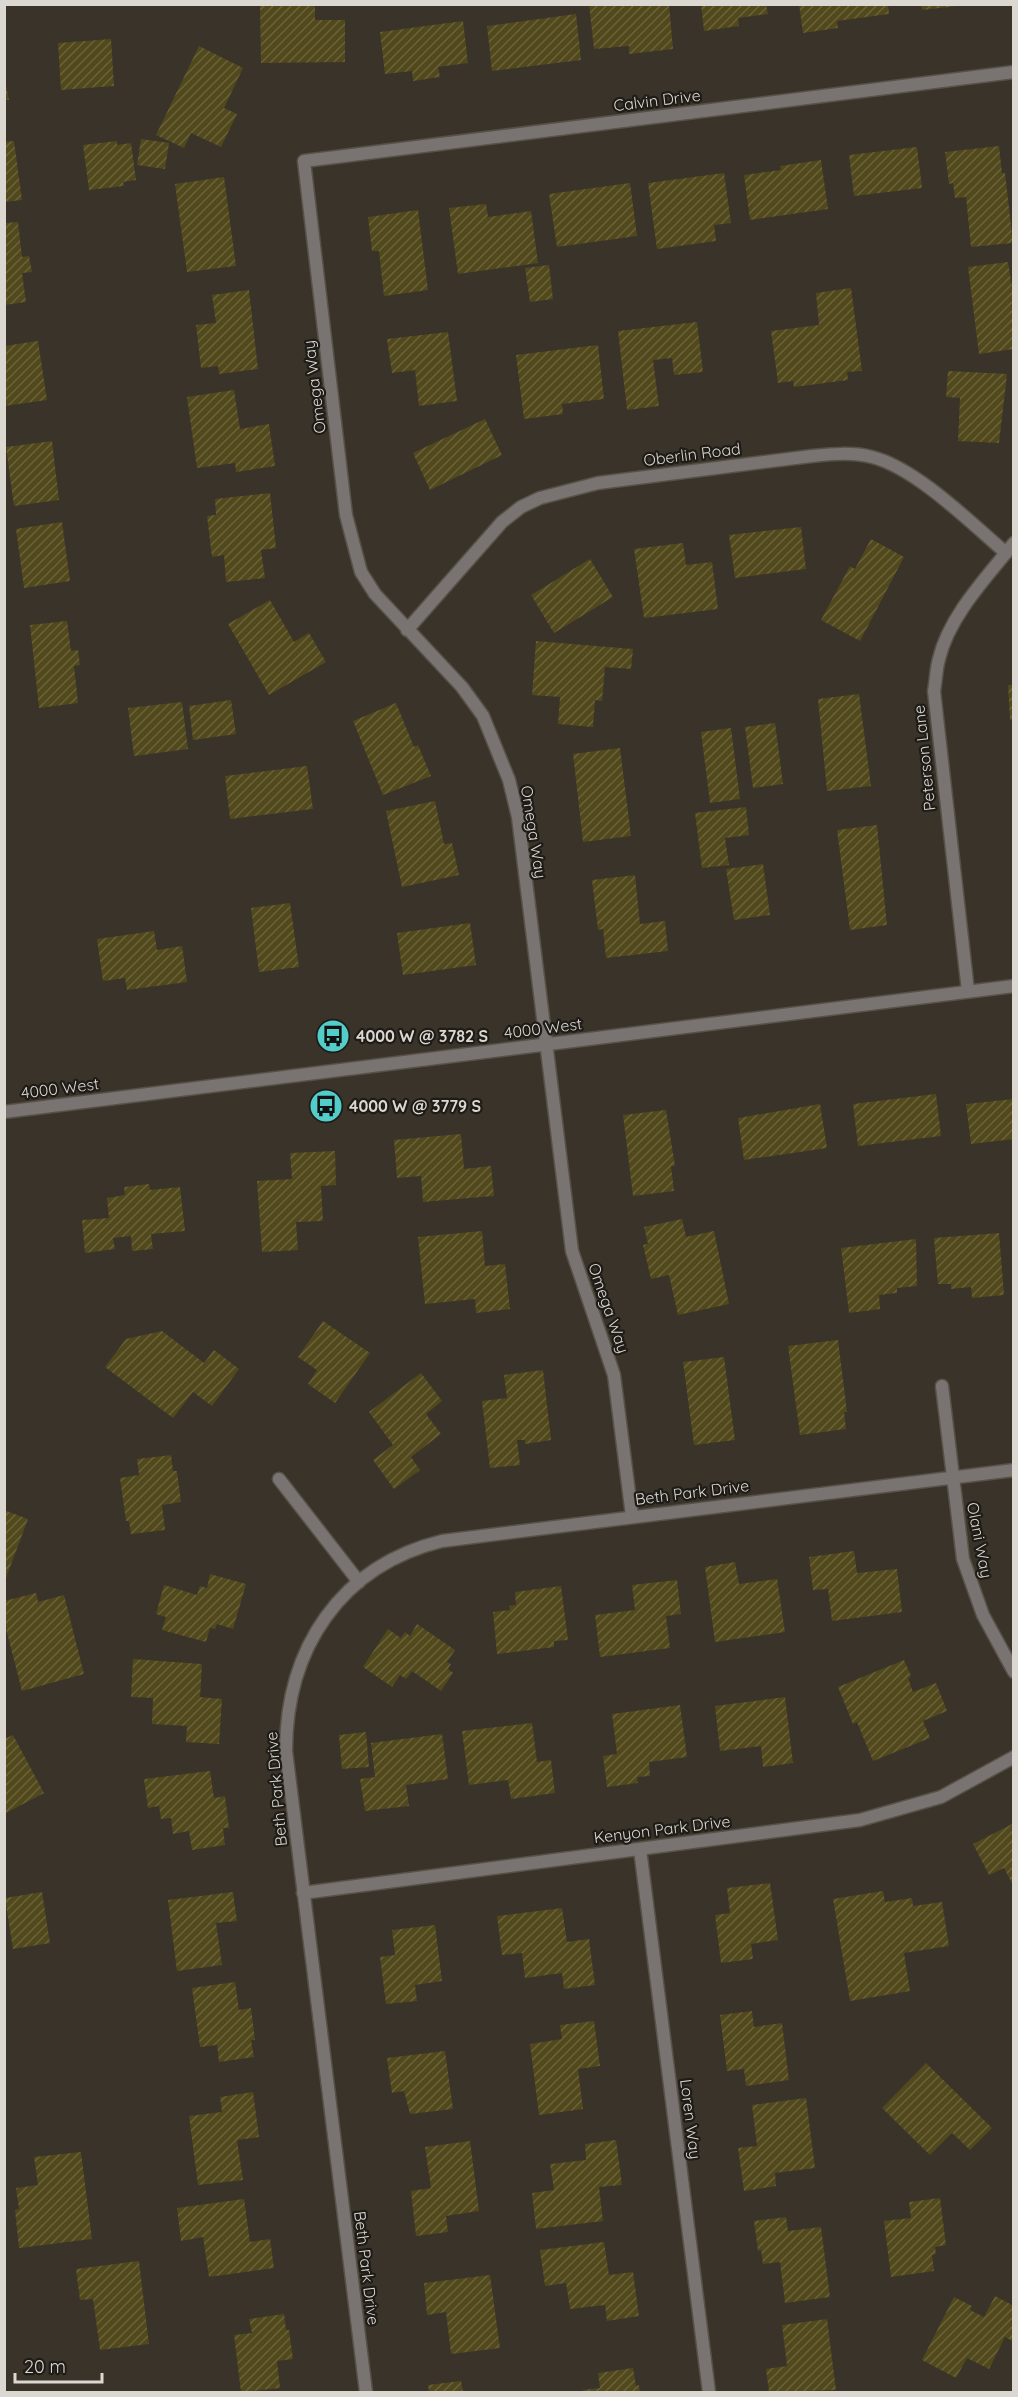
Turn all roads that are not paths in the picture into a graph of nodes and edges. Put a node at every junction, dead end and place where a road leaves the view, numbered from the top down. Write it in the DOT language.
graph roads {
  1 [pos="1014,72"];
  2 [pos="304,161"];
  3 [pos="1010,548"];
  4 [pos="407,630"];
  5 [pos="1014,986"];
  6 [pos="968,991"];
  7 [pos="545,1044"];
  8 [pos="4,1112"];
  9 [pos="942,1386"];
  10 [pos="1014,1470"];
  11 [pos="952,1478"];
  12 [pos="279,1479"];
  13 [pos="632,1516"];
  14 [pos="358,1582"];
  15 [pos="1014,1672"];
  16 [pos="1014,1757"];
  17 [pos="640,1849"];
  18 [pos="303,1893"];
  19 [pos="366,2392"];
  20 [pos="709,2392"];
  1 -- 2 [label="street, Calvin Drive"];
  2 -- 4 [label="street, Omega Way"];
  3 -- 4 [label="street, Oberlin Road"];
  3 -- 6 [label="street, Peterson Lane"];
  4 -- 7 [label="street, Omega Way"];
  5 -- 6 [label="street, 4000 West"];
  6 -- 7 [label="street, 4000 West"];
  7 -- 8 [label="street, 4000 West"];
  7 -- 13 [label="street, Omega Way"];
  9 -- 11 [label="street, Olani Way"];
  10 -- 11 [label="street, Beth Park Drive"];
  11 -- 13 [label="street, Beth Park Drive"];
  11 -- 15 [label="street, Olani Way"];
  12 -- 14 [label="street"];
  13 -- 14 [label="street, Beth Park Drive"];
  14 -- 18 [label="street, Beth Park Drive"];
  16 -- 17 [label="street, Kenyon Park Drive"];
  17 -- 18 [label="street, Kenyon Park Drive"];
  17 -- 20 [label="street, Loren Way"];
  18 -- 19 [label="street, Beth Park Drive"];
}
